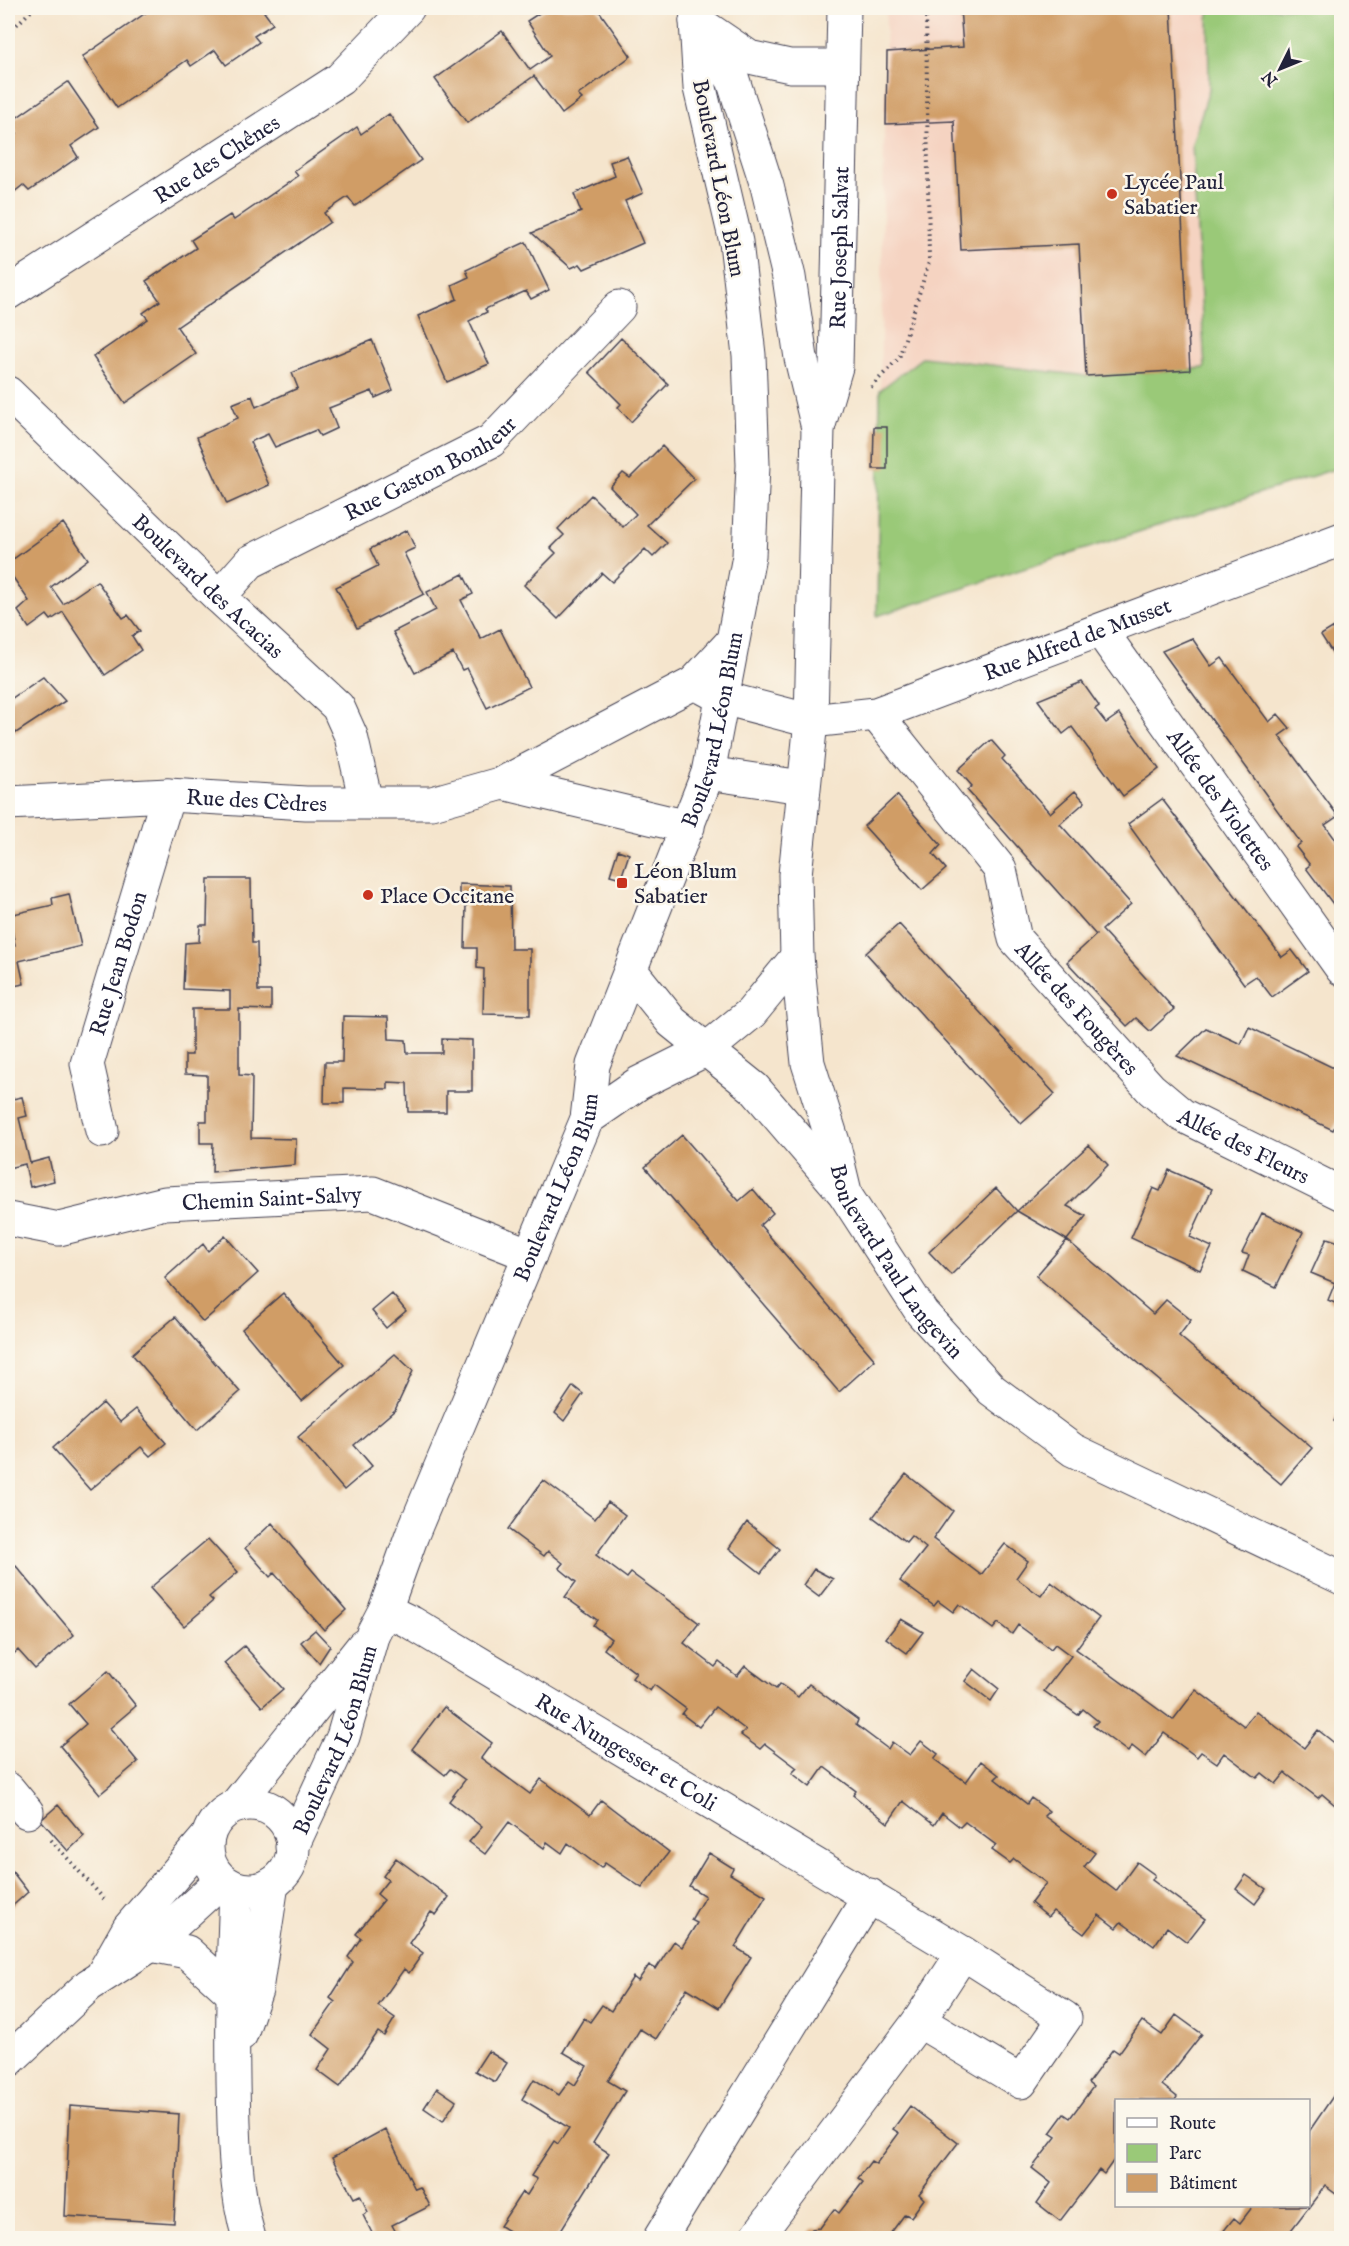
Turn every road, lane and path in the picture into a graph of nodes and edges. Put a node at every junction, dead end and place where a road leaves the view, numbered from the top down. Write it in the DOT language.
graph roads {
  1 [pos="34,8"];
  2 [pos="408,8"];
  3 [pos="844,8"];
  4 [pos="926,8"];
  5 [pos="693,14"];
  6 [pos="8,33"];
  7 [pos="842,66"];
  8 [pos="8,293"];
  9 [pos="619,307"];
  10 [pos="8,393"];
  11 [pos="818,428"];
  12 [pos="1341,539"];
  13 [pos="219,597"];
  14 [pos="1101,631"];
  15 [pos="732,642"];
  16 [pos="694,683"];
  17 [pos="723,698"];
  18 [pos="876,714"];
  19 [pos="811,722"];
  20 [pos="708,773"];
  21 [pos="503,783"];
  22 [pos="802,787"];
  23 [pos="168,795"];
  24 [pos="366,802"];
  25 [pos="8,803"];
  26 [pos="688,828"];
  27 [pos="797,957"];
  28 [pos="1341,969"];
  29 [pos="631,971"];
  30 [pos="707,1049"];
  31 [pos="1151,1089"];
  32 [pos="587,1119"];
  33 [pos="102,1131"];
  34 [pos="1340,1190"];
  35 [pos="846,1196"];
  36 [pos="8,1219"];
  37 [pos="530,1255"];
  38 [pos="1341,1578"];
  39 [pos="379,1622"];
  40 [pos="17,1801"];
  41 [pos="236,1805"];
  42 [pos="208,1836"];
  43 [pos="292,1847"];
  44 [pos="229,1884"];
  45 [pos="272,1884"];
  46 [pos="870,1895"];
  47 [pos="140,1936"];
  48 [pos="963,1953"];
  49 [pos="232,1993"];
  50 [pos="919,2021"];
  51 [pos="233,2059"];
  52 [pos="8,2061"];
  53 [pos="249,2238"];
  54 [pos="660,2238"];
  55 [pos="756,2238"];
  1 -- 6 [label="path"];
  2 -- 8 [label="street, Rue des Chênes"];
  3 -- 7 [label="street, Rue Joseph Salvat"];
  4 -- 11 [label="path"];
  5 -- 7 [label="street"];
  5 -- 11 [label="street, Boulevard Léon Blum"];
  5 -- 15 [label="street, Boulevard Léon Blum"];
  7 -- 11 [label="street, Rue Joseph Salvat"];
  9 -- 13 [label="street, Rue Gaston Bonheur"];
  10 -- 13 [label="street, Boulevard des Acacias"];
  11 -- 19 [label="street, Boulevard Léon Blum"];
  12 -- 14 [label="street, Rue Alfred de Musset"];
  13 -- 24 [label="street, Boulevard des Acacias"];
  14 -- 18 [label="street, Rue Alfred de Musset"];
  14 -- 28 [label="street, Allée des Violettes"];
  15 -- 16 [label="street, Rue des Cèdres"];
  15 -- 17 [label="street, Boulevard Léon Blum"];
  16 -- 17 [label="street"];
  16 -- 21 [label="street, Rue des Cèdres"];
  17 -- 19 [label="street"];
  17 -- 20 [label="street, Boulevard Léon Blum"];
  18 -- 19 [label="street, Rue Alfred de Musset"];
  18 -- 31 [label="street, Allée des Fougères"];
  19 -- 22 [label="street, Boulevard Paul Langevin"];
  20 -- 22 [label="street"];
  20 -- 26 [label="street, Boulevard Léon Blum"];
  21 -- 24 [label="street, Rue des Cèdres"];
  21 -- 26 [label="street, Rue des Cèdres"];
  22 -- 27 [label="street, Boulevard Paul Langevin"];
  23 -- 24 [label="street, Rue des Cèdres"];
  23 -- 25 [label="street, Rue des Cèdres"];
  23 -- 33 [label="street, Rue Jean Bodon"];
  26 -- 29 [label="street, Boulevard Léon Blum"];
  27 -- 30 [label="street"];
  27 -- 35 [label="street, Boulevard Paul Langevin"];
  29 -- 30 [label="street"];
  29 -- 32 [label="street, Boulevard Léon Blum"];
  30 -- 32 [label="street"];
  30 -- 35 [label="street"];
  31 -- 34 [label="street, Allée des Fleurs"];
  32 -- 37 [label="street, Boulevard Léon Blum"];
  35 -- 38 [label="street, Boulevard Paul Langevin"];
  36 -- 37 [label="street, Chemin Saint-Salvy"];
  37 -- 39 [label="street, Boulevard Léon Blum"];
  39 -- 41 [label="street, Boulevard Léon Blum"];
  39 -- 43 [label="street, Boulevard Léon Blum"];
  39 -- 46 [label="street, Rue Nungesser et Coli"];
  40 -- 47 [label="path"];
  41 -- 42 [label="street"];
  41 -- 43 [label="street"];
  42 -- 44 [label="street"];
  42 -- 47 [label="street"];
  43 -- 45 [label="street"];
  44 -- 45 [label="street"];
  44 -- 47 [label="street"];
  44 -- 49 [label="street"];
  45 -- 51 [label="street"];
  46 -- 48 [label="street, Rue Nungesser et Coli"];
  46 -- 54 [label="street"];
  47 -- 49 [label="street"];
  47 -- 52 [label="street"];
  48 -- 50 [label="street"];
  48 -- 50 [label="street, Rue Nungesser et Coli"];
  49 -- 51 [label="street"];
  50 -- 55 [label="street"];
  51 -- 53 [label="street"];
}
